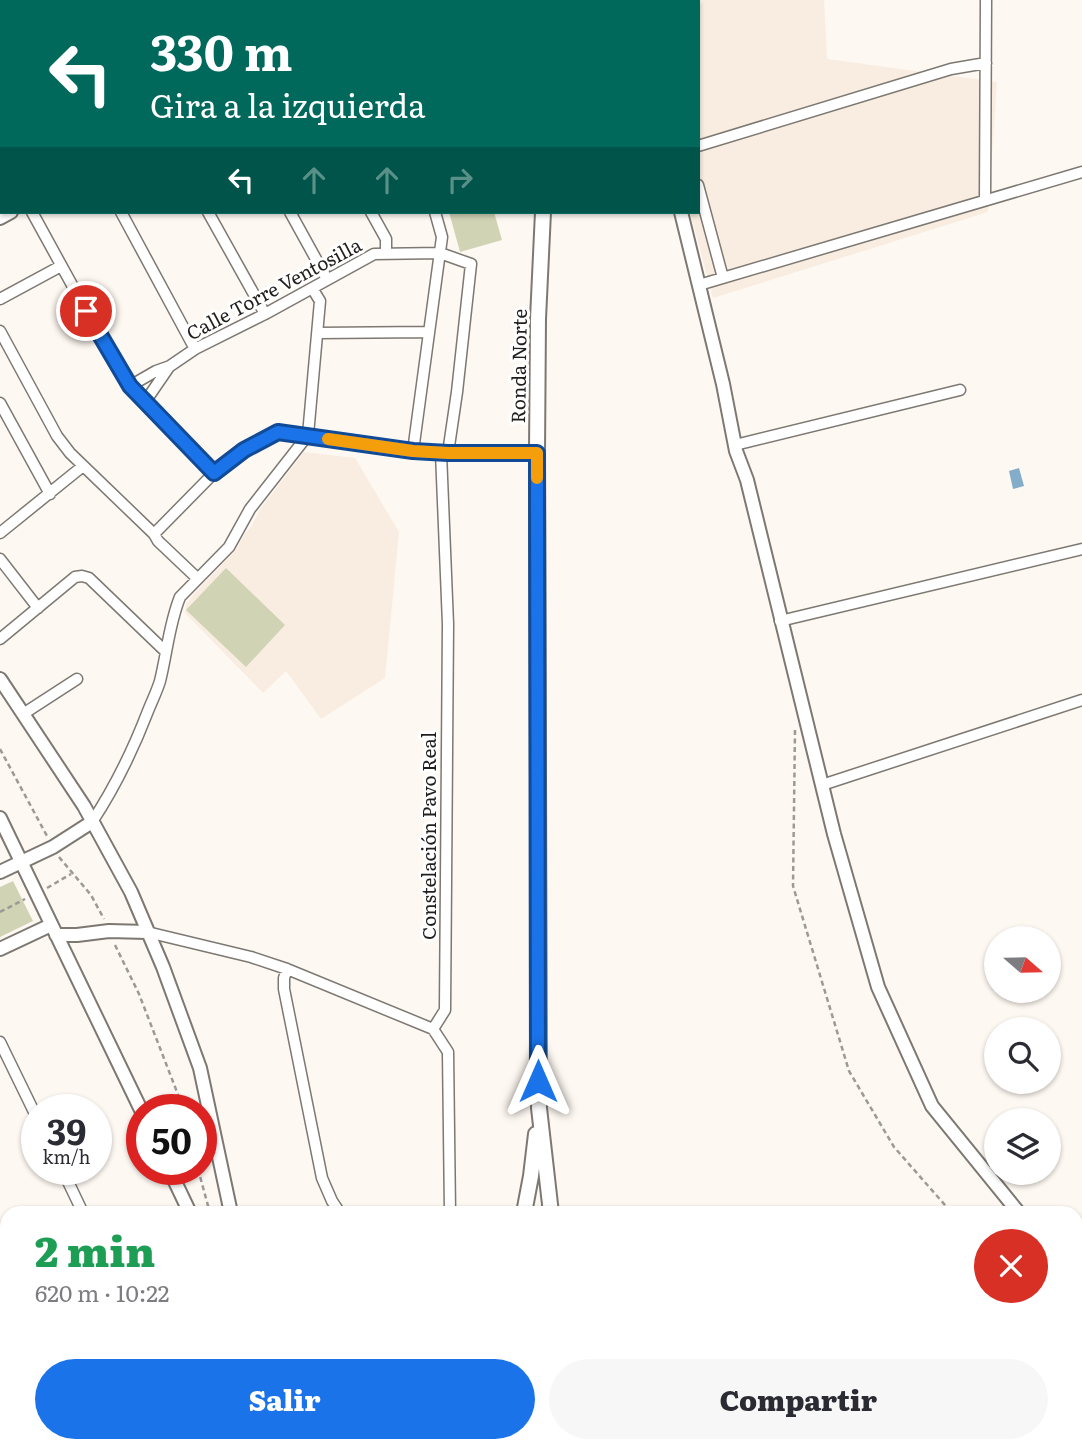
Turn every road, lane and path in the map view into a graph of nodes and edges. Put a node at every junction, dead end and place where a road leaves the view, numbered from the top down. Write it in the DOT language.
graph roads {
  1 [pos="986,0"];
  2 [pos="986,63"];
  3 [pos="700,145"];
  4 [pos="1082,172"];
  5 [pos="700,192"];
  6 [pos="985,201"];
  7 [pos="33,214"];
  8 [pos="122,214"];
  9 [pos="209,214"];
  10 [pos="291,214"];
  11 [pos="372,214"];
  12 [pos="436,214"];
  13 [pos="543,214"];
  14 [pos="681,214"];
  15 [pos="440,253"];
  16 [pos="386,254"];
  17 [pos="61,266"];
  18 [pos="723,278"];
  19 [pos="327,279"];
  20 [pos="699,285"];
  21 [pos="312,288"];
  22 [pos="0,299"];
  23 [pos="265,314"];
  24 [pos="0,331"];
  25 [pos="428,332"];
  26 [pos="318,333"];
  27 [pos="195,349"];
  28 [pos="170,366"];
  29 [pos="130,386"];
  30 [pos="960,390"];
  31 [pos="145,402"];
  32 [pos="0,403"];
  33 [pos="307,435"];
  34 [pos="735,445"];
  35 [pos="413,451"];
  36 [pos="444,453"];
  37 [pos="537,453"];
  38 [pos="83,466"];
  39 [pos="214,473"];
  40 [pos="50,494"];
  41 [pos="0,533"];
  42 [pos="155,534"];
  43 [pos="1082,549"];
  44 [pos="0,559"];
  45 [pos="197,578"];
  46 [pos="38,608"];
  47 [pos="780,621"];
  48 [pos="0,639"];
  49 [pos="165,651"];
  50 [pos="0,679"];
  51 [pos="77,679"];
  52 [pos="1082,700"];
  53 [pos="23,714"];
  54 [pos="795,723"];
  55 [pos="0,749"];
  56 [pos="822,785"];
  57 [pos="0,818"];
  58 [pos="92,822"];
  59 [pos="50,840"];
  60 [pos="57,855"];
  61 [pos="21,862"];
  62 [pos="0,872"];
  63 [pos="72,874"];
  64 [pos="44,890"];
  65 [pos="28,898"];
  66 [pos="0,912"];
  67 [pos="106,923"];
  68 [pos="54,930"];
  69 [pos="147,932"];
  70 [pos="114,942"];
  71 [pos="0,950"];
  72 [pos="287,969"];
  73 [pos="433,1029"];
  74 [pos="0,1042"];
  75 [pos="25,1094"];
  76 [pos="133,1094"];
  77 [pos="178,1094"];
  78 [pos="539,1108"];
  79 [pos="70,1185"];
  80 [pos="177,1185"];
  81 [pos="202,1185"];
  82 [pos="80,1206"];
  83 [pos="187,1206"];
  84 [pos="208,1206"];
  85 [pos="230,1206"];
  86 [pos="335,1206"];
  87 [pos="450,1206"];
  88 [pos="525,1206"];
  89 [pos="550,1206"];
  90 [pos="946,1206"];
  91 [pos="1012,1206"];
  1 -- 2 [label="street"];
  2 -- 3 [label="street"];
  2 -- 6 [label="street"];
  4 -- 6 [label="street"];
  5 -- 18 [label="street"];
  6 -- 18 [label="street"];
  7 -- 17 [label="street"];
  8 -- 27 [label="street"];
  9 -- 23 [label="street"];
  10 -- 19 [label="street"];
  11 -- 16 [label="street"];
  12 -- 15 [label="street"];
  13 -- 37 [label="main road, Ronda Norte"];
  14 -- 20 [label="street"];
  15 -- 16 [label="street, Calle Torre Ventosilla"];
  15 -- 25 [label="street"];
  15 -- 36 [label="street, Constelación Pavo Real"];
  16 -- 19 [label="street, Calle Torre Ventosilla"];
  17 -- 22 [label="street"];
  17 -- 29 [label="street"];
  18 -- 20 [label="street"];
  19 -- 21 [label="street, Calle Torre Ventosilla"];
  20 -- 34 [label="street"];
  21 -- 23 [label="street, Calle Torre Ventosilla"];
  21 -- 26 [label="street"];
  23 -- 27 [label="street, Calle Torre Ventosilla"];
  24 -- 38 [label="street"];
  25 -- 26 [label="street"];
  25 -- 35 [label="street"];
  26 -- 33 [label="street"];
  27 -- 28 [label="street, Calle Torre Ventosilla"];
  28 -- 29 [label="street, Calle Torre Ventosilla"];
  28 -- 31 [label="street, Calle Torre Ventosilla"];
  29 -- 31 [label="street"];
  30 -- 34 [label="street"];
  31 -- 39 [label="street"];
  32 -- 40 [label="street"];
  33 -- 35 [label="street"];
  33 -- 39 [label="street"];
  33 -- 45 [label="street"];
  34 -- 47 [label="street"];
  35 -- 36 [label="street"];
  36 -- 37 [label="street"];
  36 -- 73 [label="street, Constelación Pavo Real"];
  37 -- 78 [label="main road, Ronda Norte"];
  38 -- 40 [label="street"];
  38 -- 42 [label="street"];
  39 -- 42 [label="street"];
  40 -- 41 [label="street"];
  42 -- 45 [label="street"];
  43 -- 47 [label="street"];
  44 -- 46 [label="street"];
  45 -- 49 [label="street"];
  46 -- 48 [label="street"];
  46 -- 49 [label="street"];
  47 -- 56 [label="street"];
  49 -- 58 [label="street"];
  50 -- 53 [label="street"];
  51 -- 53 [label="street"];
  52 -- 56 [label="street"];
  53 -- 58 [label="street"];
  54 -- 90 [label="path"];
  55 -- 59 [label="path"];
  56 -- 91 [label="street"];
  57 -- 61 [label="street"];
  58 -- 61 [label="street"];
  58 -- 69 [label="street"];
  60 -- 63 [label="path"];
  61 -- 62 [label="street"];
  61 -- 68 [label="street"];
  63 -- 64 [label="path"];
  63 -- 67 [label="path"];
  65 -- 66 [label="path"];
  68 -- 69 [label="street"];
  68 -- 71 [label="street"];
  68 -- 76 [label="street"];
  69 -- 72 [label="street"];
  69 -- 85 [label="street"];
  70 -- 77 [label="path"];
  72 -- 73 [label="street"];
  72 -- 86 [label="street"];
  73 -- 87 [label="street"];
  74 -- 75 [label="street"];
  78 -- 88 [label="main road, Ronda Norte"];
  78 -- 89 [label="main road, Ronda Norte"];
  79 -- 82 [label="street"];
  80 -- 83 [label="street"];
  81 -- 84 [label="path"];
}
